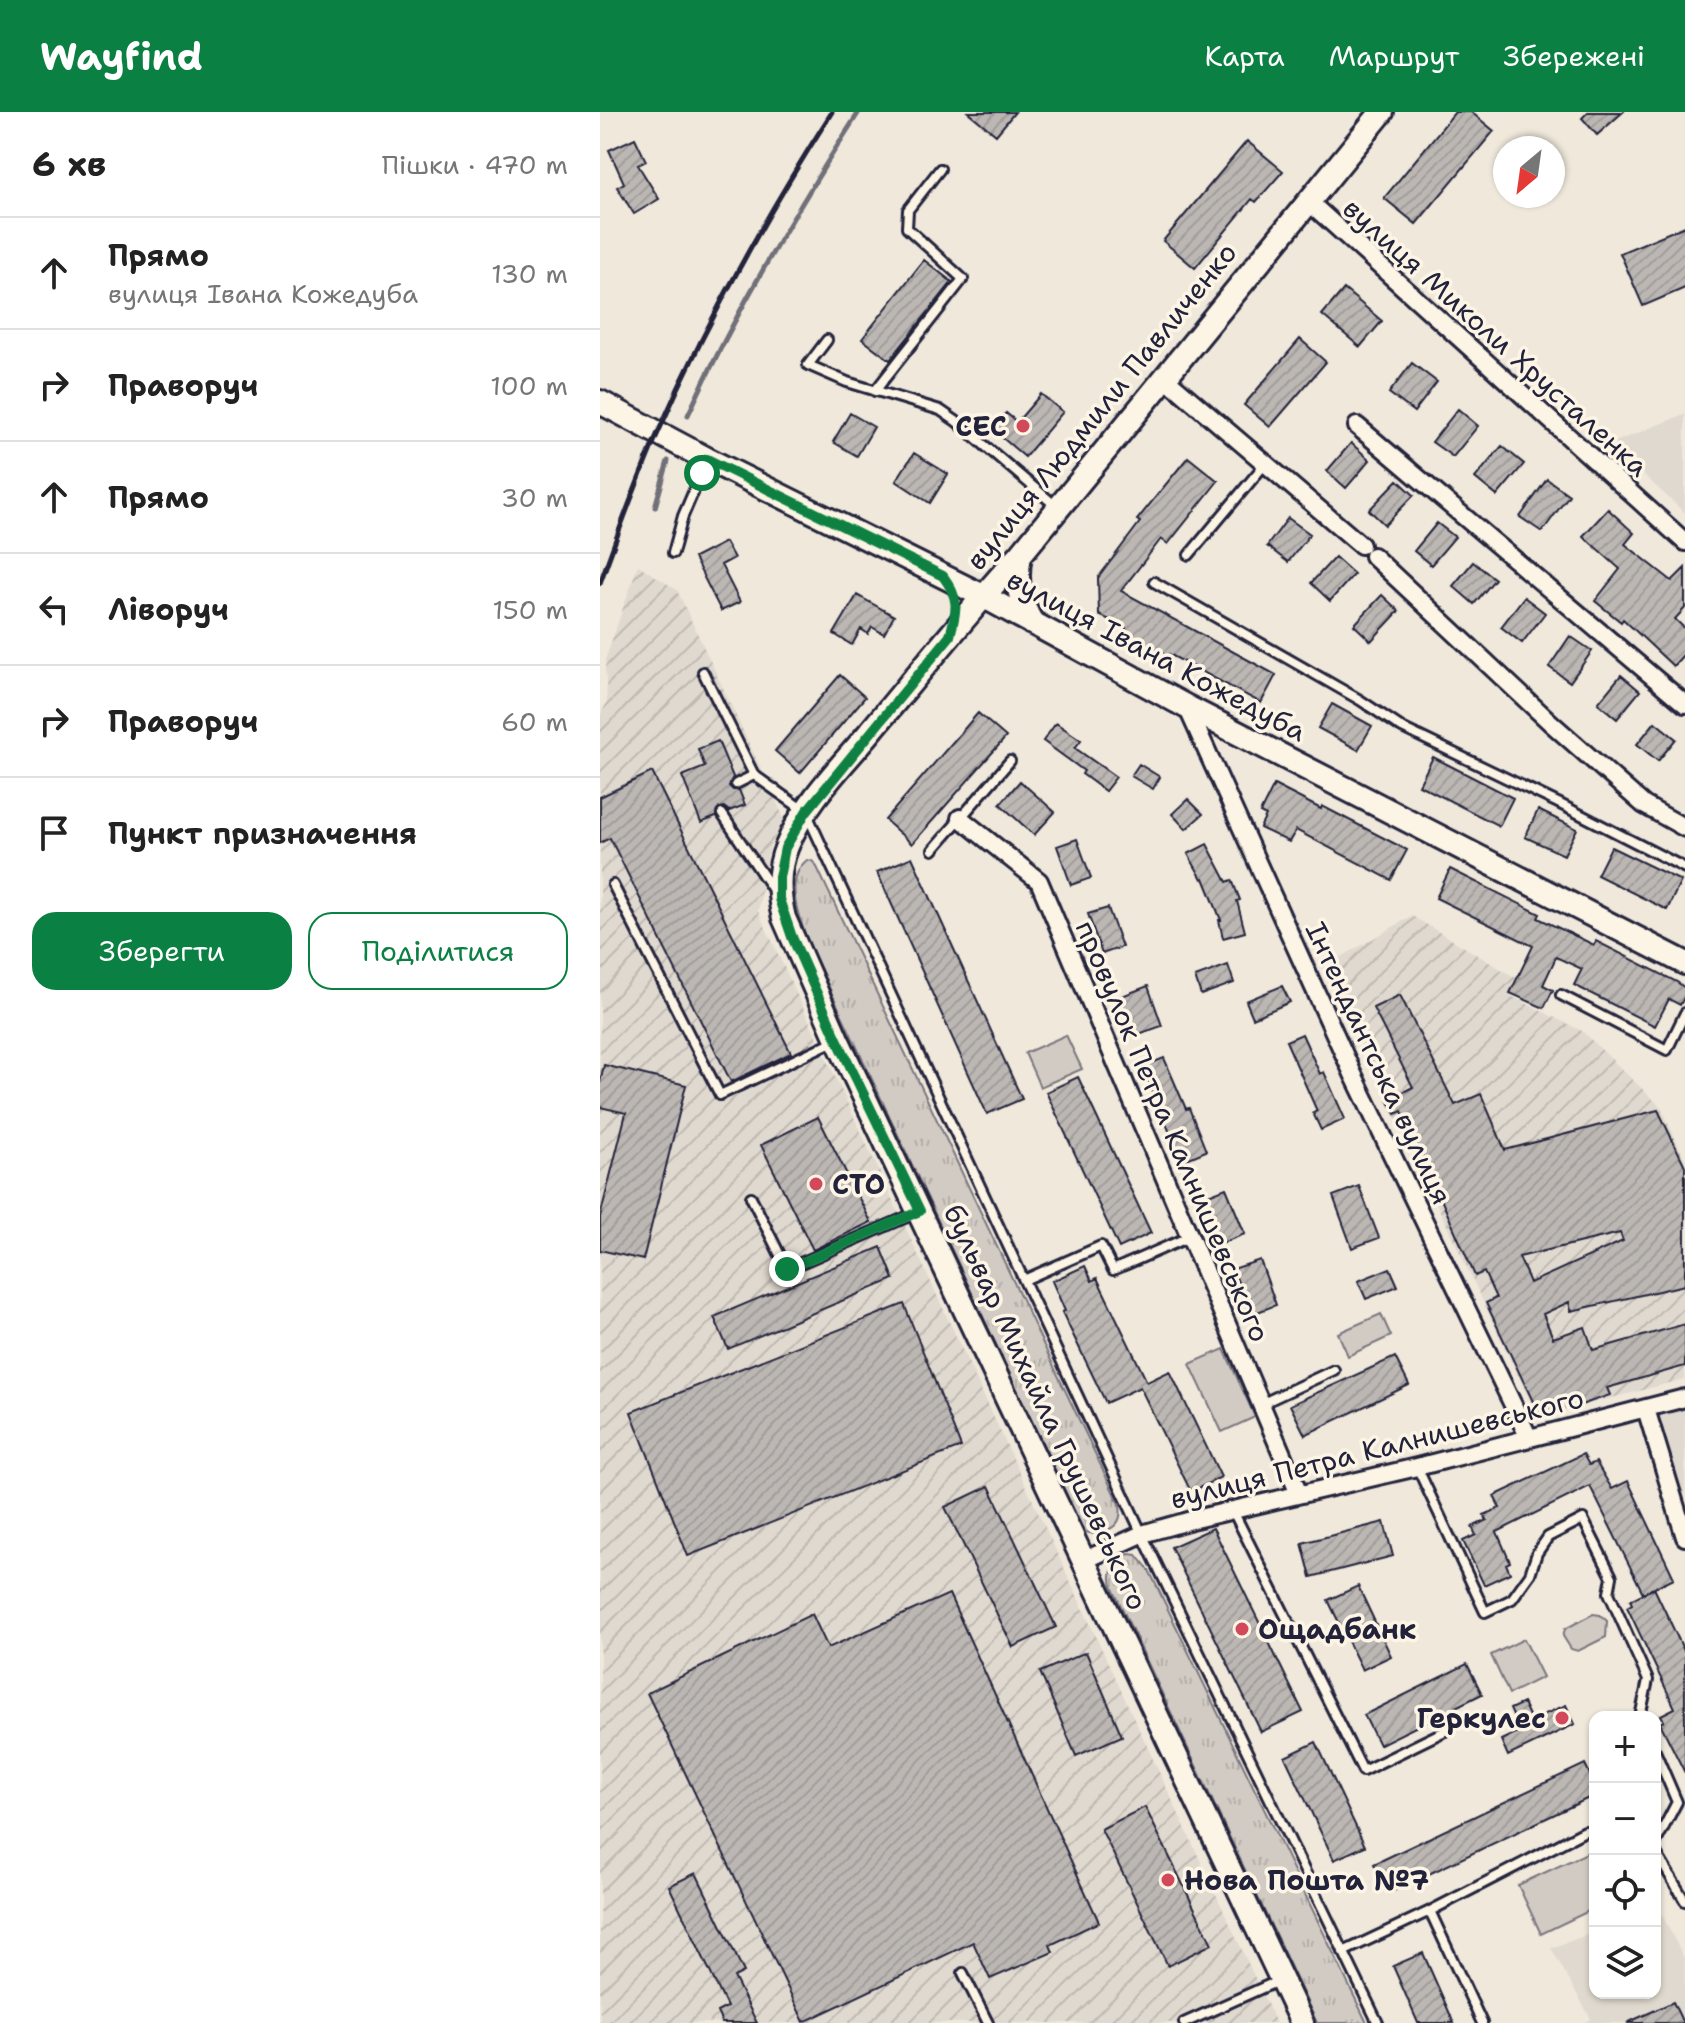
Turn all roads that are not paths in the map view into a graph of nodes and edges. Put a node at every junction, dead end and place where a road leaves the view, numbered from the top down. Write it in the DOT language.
graph roads {
  1 [pos="1382,112"];
  2 [pos="940,169"];
  3 [pos="1308,201"];
  4 [pos="827,340"];
  5 [pos="1164,377"];
  6 [pos="875,391"];
  7 [pos="600,402"];
  8 [pos="1357,426"];
  9 [pos="707,459"];
  10 [pos="1266,463"];
  11 [pos="1058,508"];
  12 [pos="1685,542"];
  13 [pos="673,553"];
  14 [pos="1189,555"];
  15 [pos="1013,563"];
  16 [pos="943,576"];
  17 [pos="1154,582"];
  18 [pos="983,596"];
  19 [pos="1023,618"];
  20 [pos="950,636"];
  21 [pos="703,672"];
  22 [pos="1685,704"];
  23 [pos="1187,707"];
  24 [pos="1010,761"];
  25 [pos="754,775"];
  26 [pos="736,784"];
  27 [pos="806,812"];
  28 [pos="722,814"];
  29 [pos="960,818"];
  30 [pos="1685,828"];
  31 [pos="933,850"];
  32 [pos="1685,868"];
  33 [pos="613,885"];
  34 [pos="779,899"];
  35 [pos="1685,963"];
  36 [pos="1561,995"];
  37 [pos="1685,1013"];
  38 [pos="837,1039"];
  39 [pos="751,1197"];
  40 [pos="920,1211"];
  41 [pos="1189,1237"];
  42 [pos="1024,1280"];
  43 [pos="1334,1370"];
  44 [pos="1685,1398"];
  45 [pos="1261,1404"];
  46 [pos="1646,1409"];
  47 [pos="1529,1438"];
  48 [pos="1417,1467"];
  49 [pos="1299,1494"];
  50 [pos="1233,1510"];
  51 [pos="1142,1534"];
  52 [pos="1685,1537"];
  53 [pos="1085,1560"];
  54 [pos="1641,1711"];
  55 [pos="1451,1728"];
  56 [pos="1661,1765"];
  57 [pos="1585,1831"];
  58 [pos="1661,1833"];
  59 [pos="1657,1855"];
  60 [pos="1685,1901"];
  61 [pos="1430,1911"];
  62 [pos="1343,1952"];
  63 [pos="963,1973"];
  64 [pos="1281,1980"];
  65 [pos="988,2023"];
  66 [pos="1184,2023"];
  67 [pos="1302,2023"];
  68 [pos="1378,2023"];
  69 [pos="1482,2023"];
  1 -- 3 [label="main road, вулиця Людмили Павличенко"];
  2 -- 6 [label="lane"];
  3 -- 5 [label="main road, вулиця Людмили Павличенко"];
  3 -- 12 [label="street, вулиця Миколи Хрусталенка"];
  4 -- 6 [label="lane"];
  5 -- 10 [label="street"];
  5 -- 11 [label="main road, вулиця Людмили Павличенко"];
  6 -- 11 [label="lane"];
  7 -- 9 [label="main road, вулиця Івана Кожедуба"];
  8 -- 22 [label="street"];
  9 -- 13 [label="lane"];
  9 -- 16 [label="main road, вулиця Івана Кожедуба"];
  10 -- 14 [label="lane"];
  10 -- 30 [label="street"];
  11 -- 15 [label="main road, вулиця Людмили Павличенко"];
  15 -- 16 [label="main road"];
  15 -- 18 [label="main road, вулиця Людмили Павличенко"];
  15 -- 19 [label="main road"];
  16 -- 18 [label="main road, вулиця Івана Кожедуба"];
  16 -- 20 [label="main road"];
  17 -- 32 [label="lane"];
  18 -- 19 [label="main road, вулиця Івана Кожедуба"];
  18 -- 20 [label="main road, вулиця Людмили Павличенко"];
  19 -- 20 [label="main road"];
  19 -- 23 [label="main road, вулиця Івана Кожедуба"];
  20 -- 27 [label="main road, вулиця Людмили Павличенко"];
  21 -- 25 [label="lane"];
  23 -- 35 [label="main road, вулиця Івана Кожедуба"];
  23 -- 47 [label="street, Інтендантська вулиця"];
  24 -- 29 [label="lane"];
  25 -- 26 [label="lane"];
  25 -- 27 [label="lane"];
  27 -- 34 [label="main road, бульвар Михайла Грушевського"];
  27 -- 42 [label="lane"];
  28 -- 34 [label="lane"];
  29 -- 31 [label="lane"];
  29 -- 41 [label="street, провулок Петра Калнишевського"];
  33 -- 38 [label="lane"];
  34 -- 38 [label="main road, бульвар Михайла Грушевського"];
  36 -- 37 [label="lane"];
  38 -- 40 [label="main road, бульвар Михайла Грушевського"];
  39 -- 40 [label="lane"];
  40 -- 53 [label="main road, бульвар Михайла Грушевського"];
  41 -- 42 [label="lane"];
  41 -- 45 [label="street, провулок Петра Калнишевського"];
  42 -- 51 [label="lane"];
  43 -- 45 [label="lane"];
  44 -- 46 [label="street, вулиця Петра Калнишевського"];
  45 -- 49 [label="street, провулок Петра Калнишевського"];
  46 -- 47 [label="street, вулиця Петра Калнишевського"];
  46 -- 52 [label="street"];
  47 -- 48 [label="street, вулиця Петра Калнишевського"];
  48 -- 49 [label="street, вулиця Петра Калнишевського"];
  48 -- 54 [label="lane"];
  49 -- 50 [label="street, вулиця Петра Калнишевського"];
  50 -- 51 [label="street, вулиця Петра Калнишевського"];
  50 -- 55 [label="lane"];
  51 -- 53 [label="street, вулиця Петра Калнишевського"];
  51 -- 62 [label="lane"];
  53 -- 64 [label="main road, бульвар Михайла Грушевського"];
  56 -- 58 [label="lane"];
  57 -- 61 [label="lane"];
  59 -- 60 [label="lane"];
  61 -- 62 [label="lane"];
  61 -- 69 [label="lane"];
  62 -- 68 [label="lane"];
  63 -- 65 [label="lane"];
  64 -- 66 [label="lane"];
  64 -- 67 [label="main road, бульвар Михайла Грушевського"];
}
